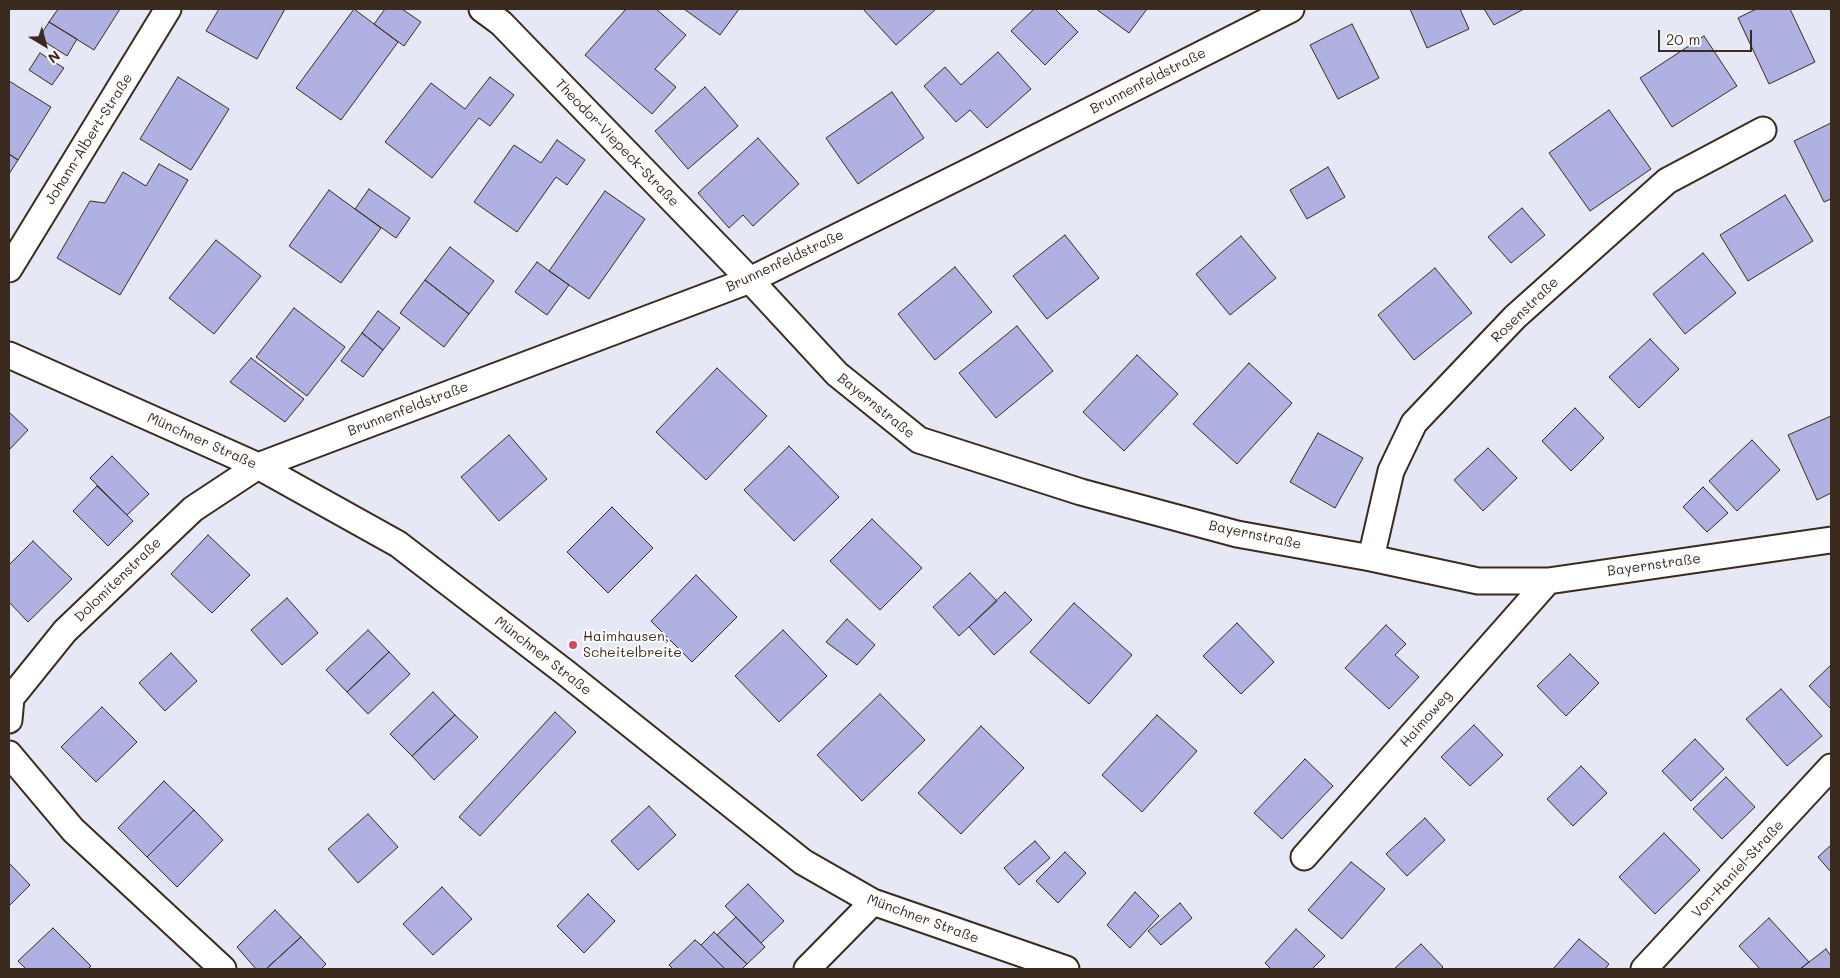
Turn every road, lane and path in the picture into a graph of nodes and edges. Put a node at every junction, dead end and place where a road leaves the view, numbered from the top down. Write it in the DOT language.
graph roads {
  1 [pos="168,9"];
  2 [pos="1291,9"];
  3 [pos="500,13"];
  4 [pos="1257,16"];
  5 [pos="1763,130"];
  6 [pos="9,269"];
  7 [pos="750,280"];
  8 [pos="9,356"];
  9 [pos="258,466"];
  10 [pos="1831,540"];
  11 [pos="1371,558"];
  12 [pos="1548,581"];
  13 [pos="9,720"];
  14 [pos="9,754"];
  15 [pos="1831,768"];
  16 [pos="1304,857"];
  17 [pos="873,902"];
  18 [pos="223,969"];
  19 [pos="807,969"];
  20 [pos="1066,969"];
  21 [pos="1644,969"];
  1 -- 6 [label="street, Johann-Albert-Straße"];
  2 -- 4 [label="street, Brunnenfeldstraße"];
  3 -- 7 [label="street, Theodor-Viepeck-Straße"];
  4 -- 7 [label="street, Brunnenfeldstraße"];
  5 -- 11 [label="street, Rosenstraße"];
  7 -- 9 [label="street, Brunnenfeldstraße"];
  7 -- 11 [label="street, Bayernstraße"];
  8 -- 9 [label="street, Münchner Straße"];
  9 -- 13 [label="street, Dolomitenstraße"];
  9 -- 17 [label="street, Münchner Straße"];
  10 -- 12 [label="street, Bayernstraße"];
  11 -- 12 [label="street, Bayernstraße"];
  12 -- 16 [label="street, Haimoweg"];
  14 -- 18 [label="street"];
  15 -- 21 [label="street, Von-Haniel-Straße"];
  17 -- 19 [label="street"];
  17 -- 20 [label="street, Münchner Straße"];
}
